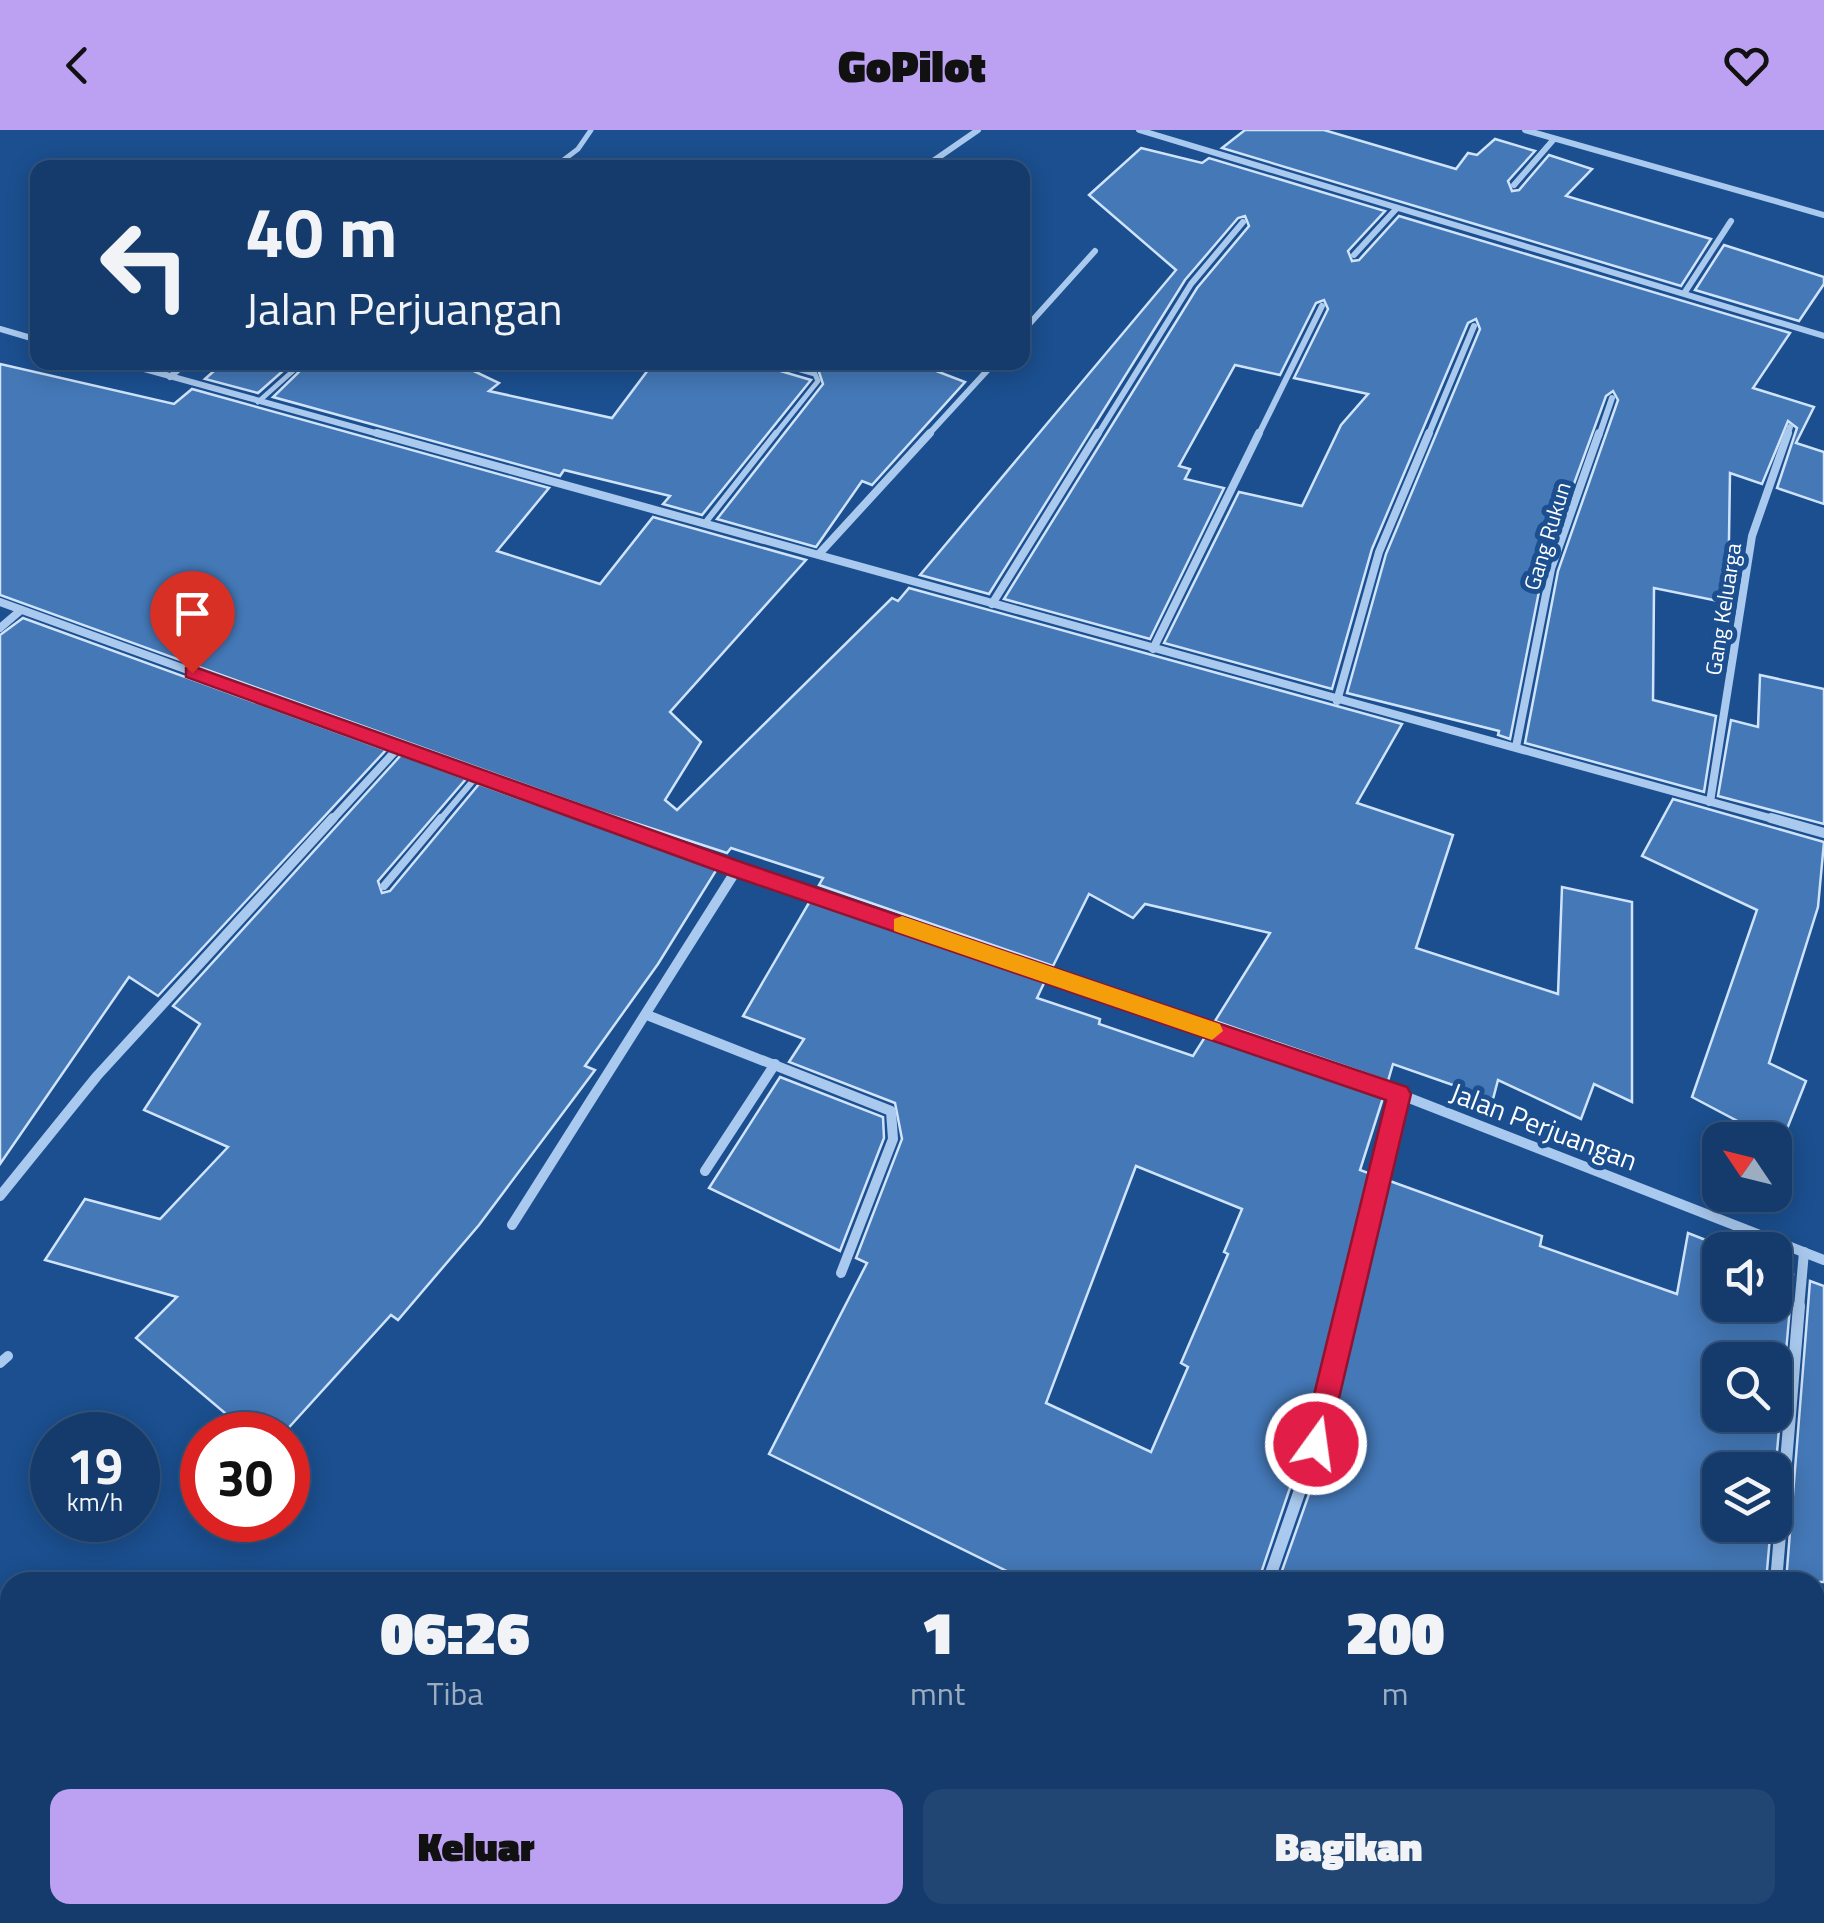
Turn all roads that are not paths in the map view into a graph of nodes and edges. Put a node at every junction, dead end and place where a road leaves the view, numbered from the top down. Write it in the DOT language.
graph roads {
  1 [pos="591,130"];
  2 [pos="1140,130"];
  3 [pos="1525,130"];
  4 [pos="973,131"];
  5 [pos="1554,139"];
  6 [pos="564,160"];
  7 [pos="933,160"];
  8 [pos="1514,185"];
  9 [pos="1397,208"];
  10 [pos="1824,215"];
  11 [pos="1731,221"];
  12 [pos="1243,222"];
  13 [pos="1094,251"];
  14 [pos="1354,255"];
  15 [pos="1685,292"];
  16 [pos="1322,306"];
  17 [pos="1030,323"];
  18 [pos="1474,326"];
  19 [pos="0,329"];
  20 [pos="1824,336"];
  21 [pos="30,338"];
  22 [pos="146,370"];
  23 [pos="177,370"];
  24 [pos="295,370"];
  25 [pos="801,370"];
  26 [pos="989,370"];
  27 [pos="170,377"];
  28 [pos="1612,398"];
  29 [pos="258,402"];
  30 [pos="1790,427"];
  31 [pos="706,523"];
  32 [pos="819,554"];
  33 [pos="0,602"];
  34 [pos="992,604"];
  35 [pos="21,610"];
  36 [pos="0,628"];
  37 [pos="1153,649"];
  38 [pos="1337,701"];
  39 [pos="1516,747"];
  40 [pos="398,748"];
  41 [pos="476,776"];
  42 [pos="1710,802"];
  43 [pos="1824,833"];
  44 [pos="737,869"];
  45 [pos="384,886"];
  46 [pos="647,1014"];
  47 [pos="776,1064"];
  48 [pos="1399,1094"];
  49 [pos="706,1172"];
  50 [pos="0,1196"];
  51 [pos="512,1225"];
  52 [pos="1804,1252"];
  53 [pos="1824,1260"];
  54 [pos="841,1273"];
  55 [pos="1271,1572"];
  56 [pos="1777,1572"];
  1 -- 6 [label="lane"];
  2 -- 9 [label="street"];
  3 -- 5 [label="street"];
  4 -- 7 [label="street"];
  5 -- 8 [label="street"];
  5 -- 10 [label="street"];
  9 -- 14 [label="street"];
  9 -- 15 [label="street"];
  11 -- 15 [label="street"];
  12 -- 34 [label="street"];
  13 -- 17 [label="street"];
  15 -- 20 [label="street"];
  16 -- 37 [label="street"];
  18 -- 38 [label="street"];
  19 -- 21 [label="street"];
  22 -- 27 [label="street"];
  23 -- 27 [label="street"];
  24 -- 29 [label="lane"];
  25 -- 31 [label="lane"];
  26 -- 32 [label="street"];
  27 -- 29 [label="street"];
  28 -- 39 [label="street, Gang Rukun"];
  29 -- 31 [label="street"];
  30 -- 42 [label="street, Gang Keluarga"];
  31 -- 32 [label="street"];
  32 -- 34 [label="street"];
  33 -- 35 [label="street, Jalan Perjuangan"];
  34 -- 37 [label="street"];
  35 -- 36 [label="street"];
  35 -- 40 [label="street, Jalan Perjuangan"];
  37 -- 38 [label="street"];
  38 -- 39 [label="street"];
  39 -- 42 [label="street"];
  40 -- 41 [label="street, Jalan Perjuangan"];
  40 -- 50 [label="street"];
  41 -- 44 [label="street, Jalan Perjuangan"];
  41 -- 45 [label="lane"];
  42 -- 43 [label="street"];
  44 -- 46 [label="street"];
  44 -- 48 [label="street, Jalan Perjuangan"];
  46 -- 47 [label="street"];
  46 -- 51 [label="street"];
  47 -- 49 [label="street"];
  47 -- 54 [label="street"];
  48 -- 52 [label="street, Jalan Perjuangan"];
  48 -- 55 [label="street"];
  52 -- 53 [label="street, Jalan Perjuangan"];
  52 -- 56 [label="street"];
}
